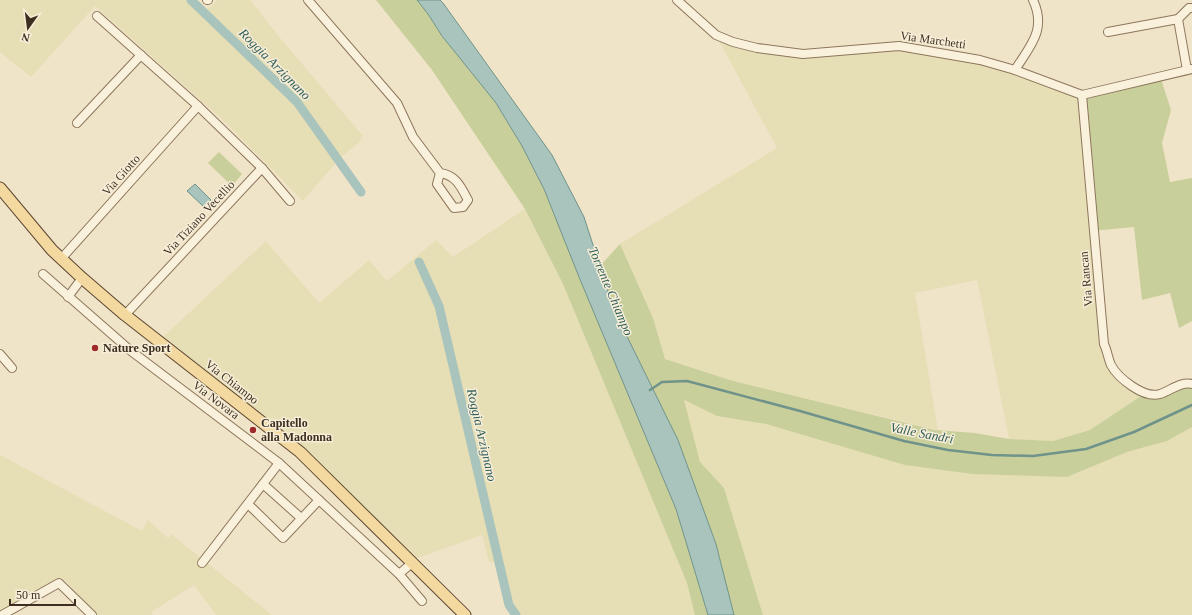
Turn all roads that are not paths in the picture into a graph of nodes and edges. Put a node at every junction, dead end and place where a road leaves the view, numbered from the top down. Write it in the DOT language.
graph roads {
  1 [pos="308,0"];
  2 [pos="678,0"];
  3 [pos="1033,0"];
  4 [pos="1192,8"];
  5 [pos="97,16"];
  6 [pos="1178,19"];
  7 [pos="1108,32"];
  8 [pos="141,55"];
  9 [pos="1015,70"];
  10 [pos="1189,70"];
  11 [pos="1082,95"];
  12 [pos="198,106"];
  13 [pos="77,123"];
  14 [pos="262,168"];
  15 [pos="440,173"];
  16 [pos="0,188"];
  17 [pos="290,201"];
  18 [pos="61,259"];
  19 [pos="43,274"];
  20 [pos="82,278"];
  21 [pos="68,297"];
  22 [pos="125,315"];
  23 [pos="0,354"];
  24 [pos="12,368"];
  25 [pos="1192,384"];
  26 [pos="279,463"];
  27 [pos="263,484"];
  28 [pos="319,500"];
  29 [pos="248,504"];
  30 [pos="301,518"];
  31 [pos="202,563"];
  32 [pos="412,563"];
  33 [pos="398,574"];
  34 [pos="422,601"];
  35 [pos="2,615"];
  36 [pos="92,615"];
  37 [pos="465,615"];
  1 -- 15 [label="street"];
  2 -- 9 [label="street, Via Marchetti"];
  3 -- 9 [label="street"];
  4 -- 6 [label="street"];
  5 -- 8 [label="street"];
  6 -- 7 [label="street"];
  6 -- 10 [label="street"];
  8 -- 12 [label="street"];
  8 -- 13 [label="street"];
  9 -- 11 [label="street, Via Marchetti"];
  10 -- 11 [label="street"];
  11 -- 25 [label="street, Via Rancan"];
  12 -- 14 [label="street"];
  12 -- 18 [label="street, Via Giotto"];
  14 -- 17 [label="street"];
  14 -- 22 [label="street, Via Tiziano Vecellio"];
  16 -- 18 [label="main road, Via Chiampo"];
  18 -- 20 [label="main road, Via Chiampo"];
  19 -- 21 [label="street, Via Novara"];
  20 -- 21 [label="street"];
  20 -- 22 [label="main road, Via Chiampo"];
  21 -- 26 [label="street, Via Novara"];
  22 -- 32 [label="main road, Via Chiampo"];
  23 -- 24 [label="street"];
  26 -- 27 [label="street"];
  26 -- 28 [label="street, Via Novara"];
  27 -- 29 [label="street"];
  27 -- 30 [label="street"];
  28 -- 30 [label="street"];
  28 -- 33 [label="street, Via Novara"];
  29 -- 30 [label="street"];
  29 -- 31 [label="street"];
  32 -- 33 [label="street"];
  32 -- 37 [label="main road, Via Chiampo"];
  33 -- 34 [label="street, Via Novara"];
  35 -- 36 [label="street"];
}
